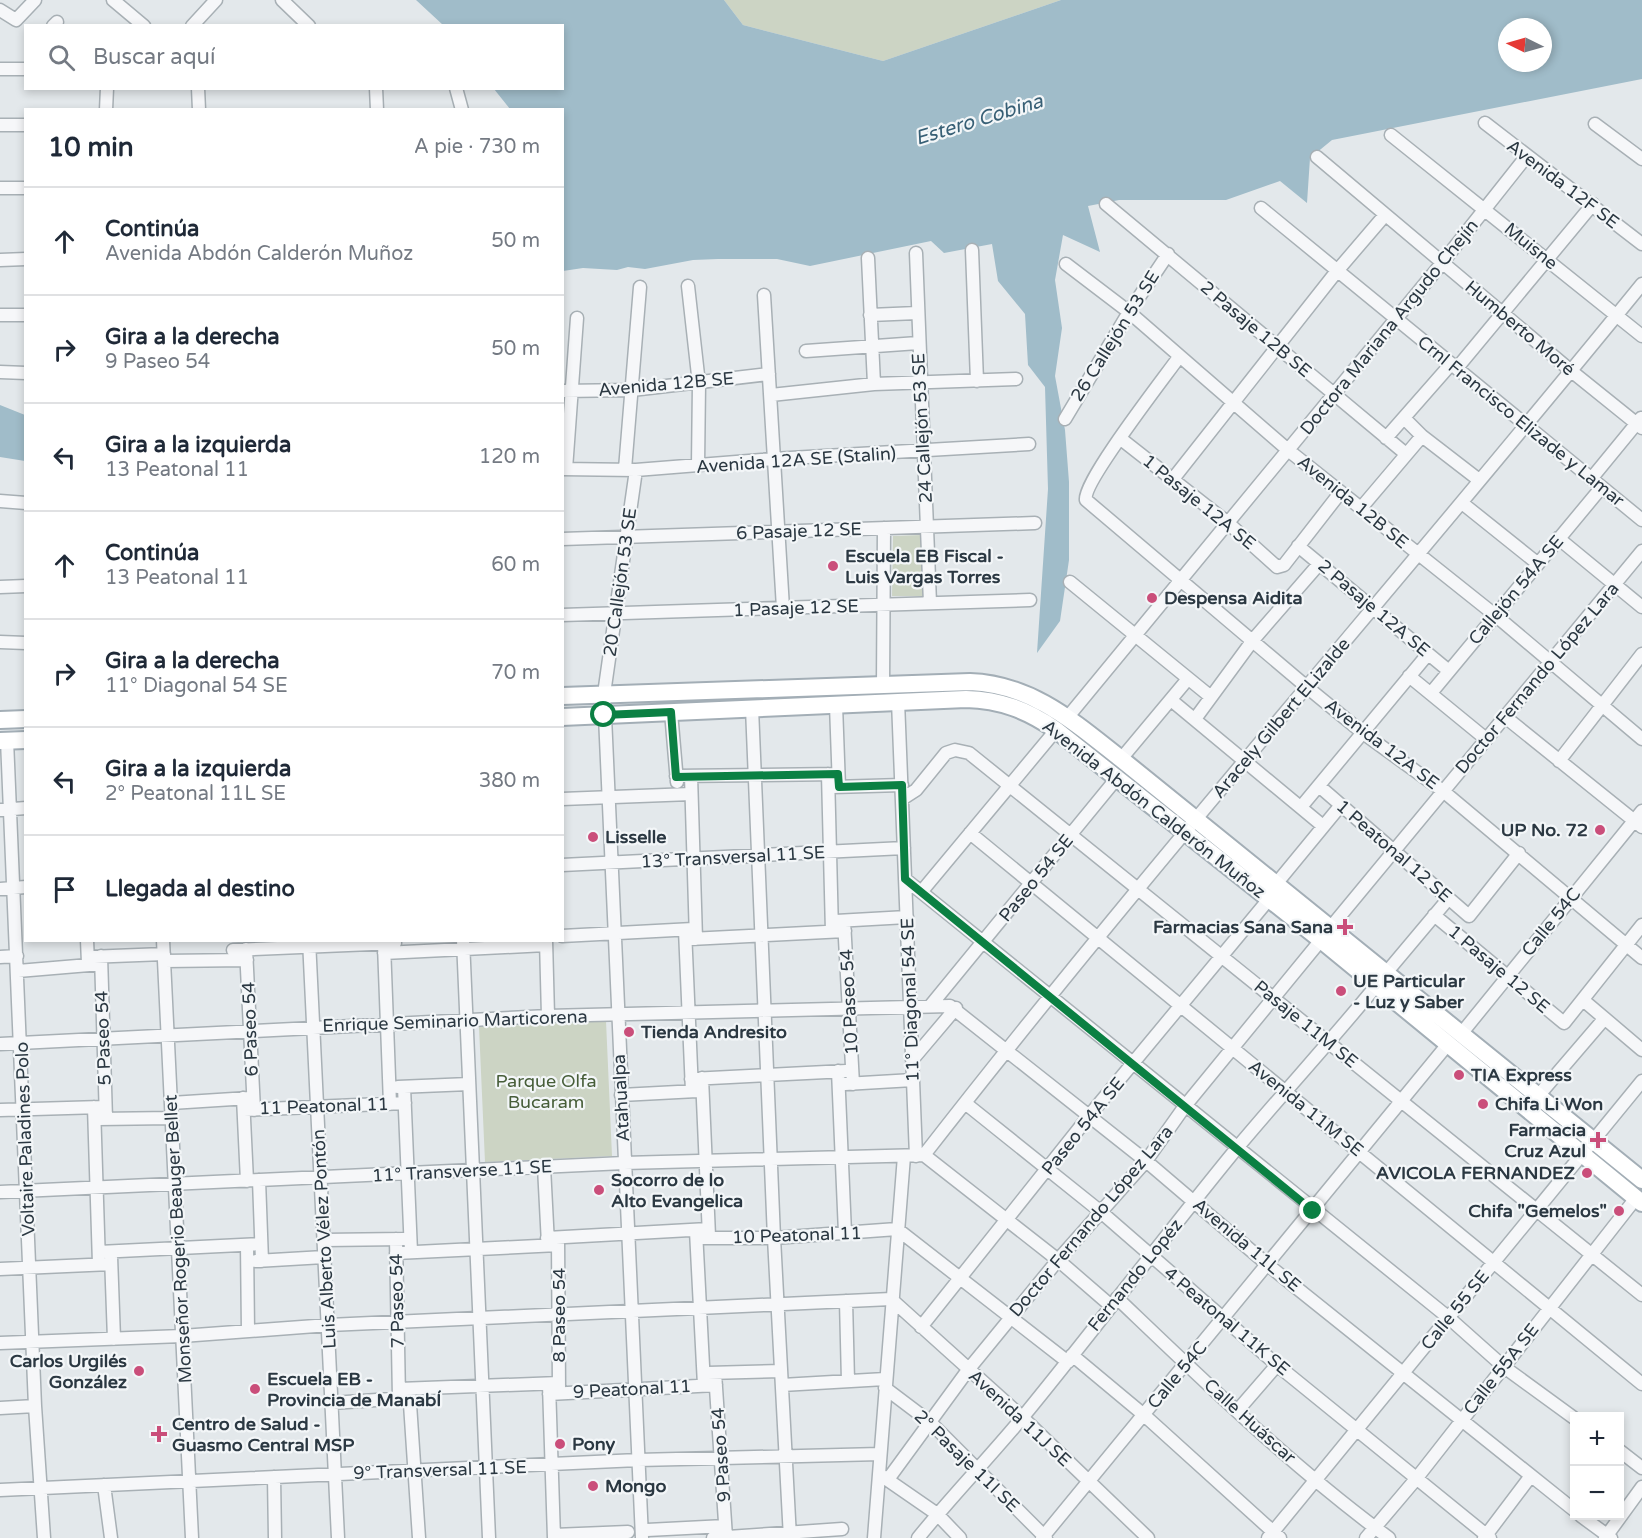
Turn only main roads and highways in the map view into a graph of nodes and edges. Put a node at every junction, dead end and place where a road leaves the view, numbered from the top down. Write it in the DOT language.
graph roads {
  1 [pos="564,696"];
  2 [pos="564,717"];
  3 [pos="24,719"];
  4 [pos="0,720"];
  5 [pos="1061,724"];
  6 [pos="24,740"];
  7 [pos="3,741"];
  8 [pos="1272,892"];
  9 [pos="1454,1039"];
  10 [pos="1642,1180"];
  11 [pos="1639,1201"];
  1 -- 5 [label="main road, Avenida Abdón Calderón Muñoz"];
  2 -- 5 [label="main road, Avenida Abdón Calderón Muñoz"];
  3 -- 4 [label="main road"];
  5 -- 8 [label="main road, Avenida Abdón Calderón Muñoz"];
  5 -- 8 [label="main road, Avenida Abdón Calderón Muñoz"];
  6 -- 7 [label="main road"];
  8 -- 9 [label="main road, Avenida Abdón Calderón Muñoz"];
  9 -- 10 [label="main road, Avenida Abdón Calderón Muñoz"];
  9 -- 11 [label="main road, Avenida Abdón Calderón Muñoz"];
}
